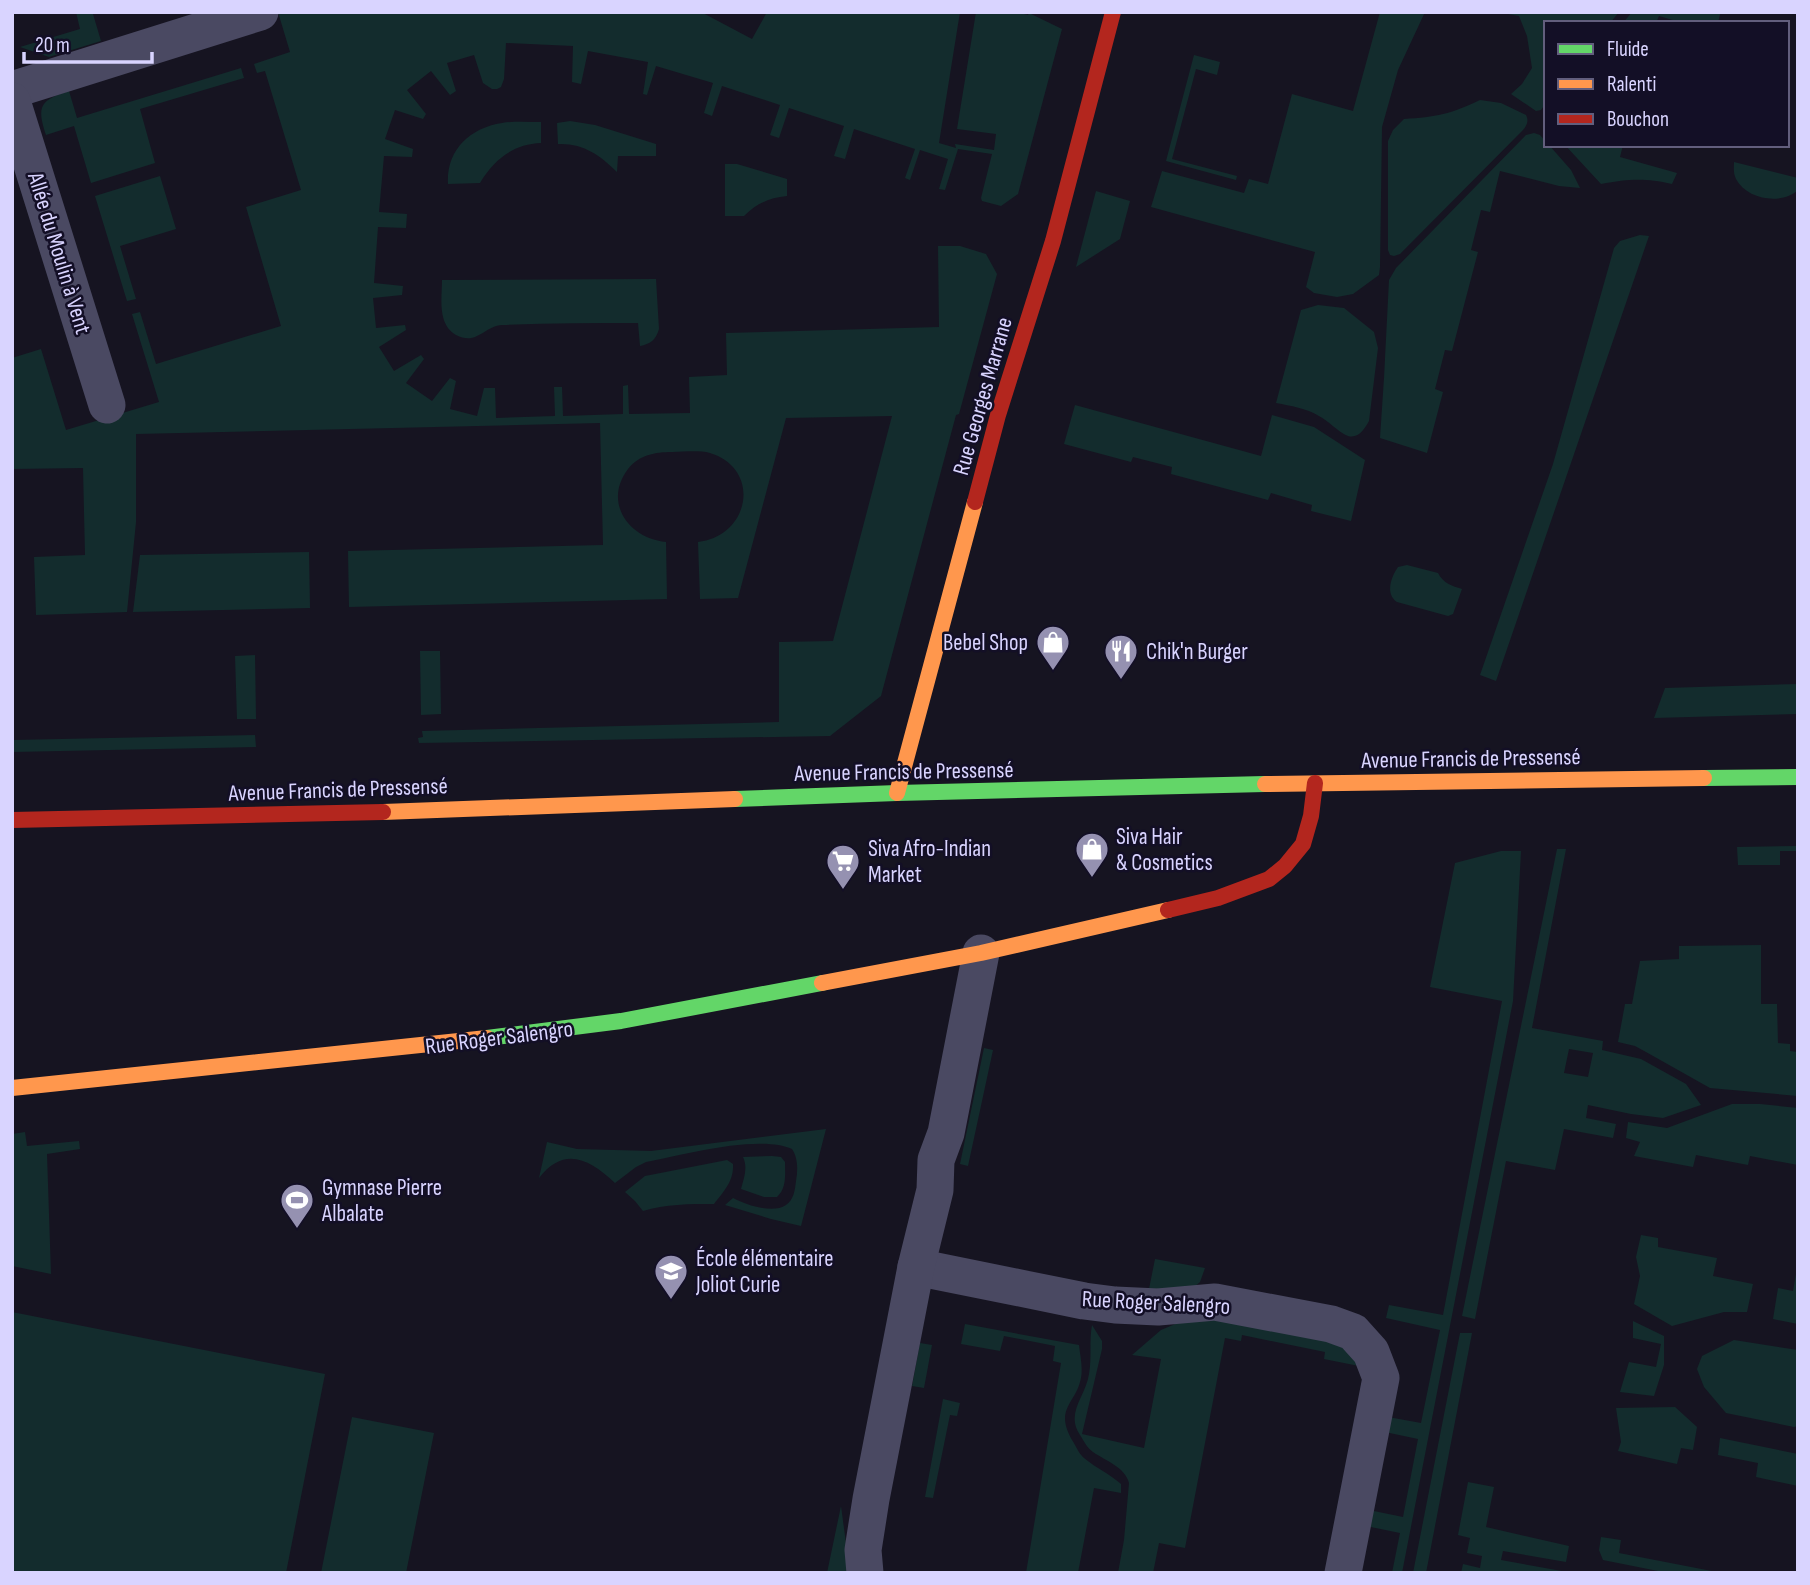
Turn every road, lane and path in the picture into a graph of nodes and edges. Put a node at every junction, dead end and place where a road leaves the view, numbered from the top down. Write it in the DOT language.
graph roads {
  1 [pos="260,12"];
  2 [pos="1113,12"];
  3 [pos="12,90"];
  4 [pos="12,101"];
  5 [pos="107,405"];
  6 [pos="1798,777"];
  7 [pos="1315,783"];
  8 [pos="897,793"];
  9 [pos="12,820"];
  10 [pos="981,953"];
  11 [pos="12,1088"];
  12 [pos="916,1267"];
  13 [pos="865,1573"];
  14 [pos="1343,1573"];
  1 -- 3 [label="street"];
  2 -- 8 [label="street, Rue Georges Marrane"];
  4 -- 5 [label="street, Allée du Moulin à Vent"];
  6 -- 7 [label="street, Avenue Francis de Pressensé"];
  7 -- 8 [label="street, Avenue Francis de Pressensé"];
  7 -- 10 [label="street, Rue Roger Salengro"];
  8 -- 9 [label="street, Avenue Francis de Pressensé"];
  10 -- 11 [label="street, Rue Roger Salengro"];
  10 -- 12 [label="street"];
  12 -- 13 [label="street"];
  12 -- 14 [label="street, Rue Roger Salengro"];
}
